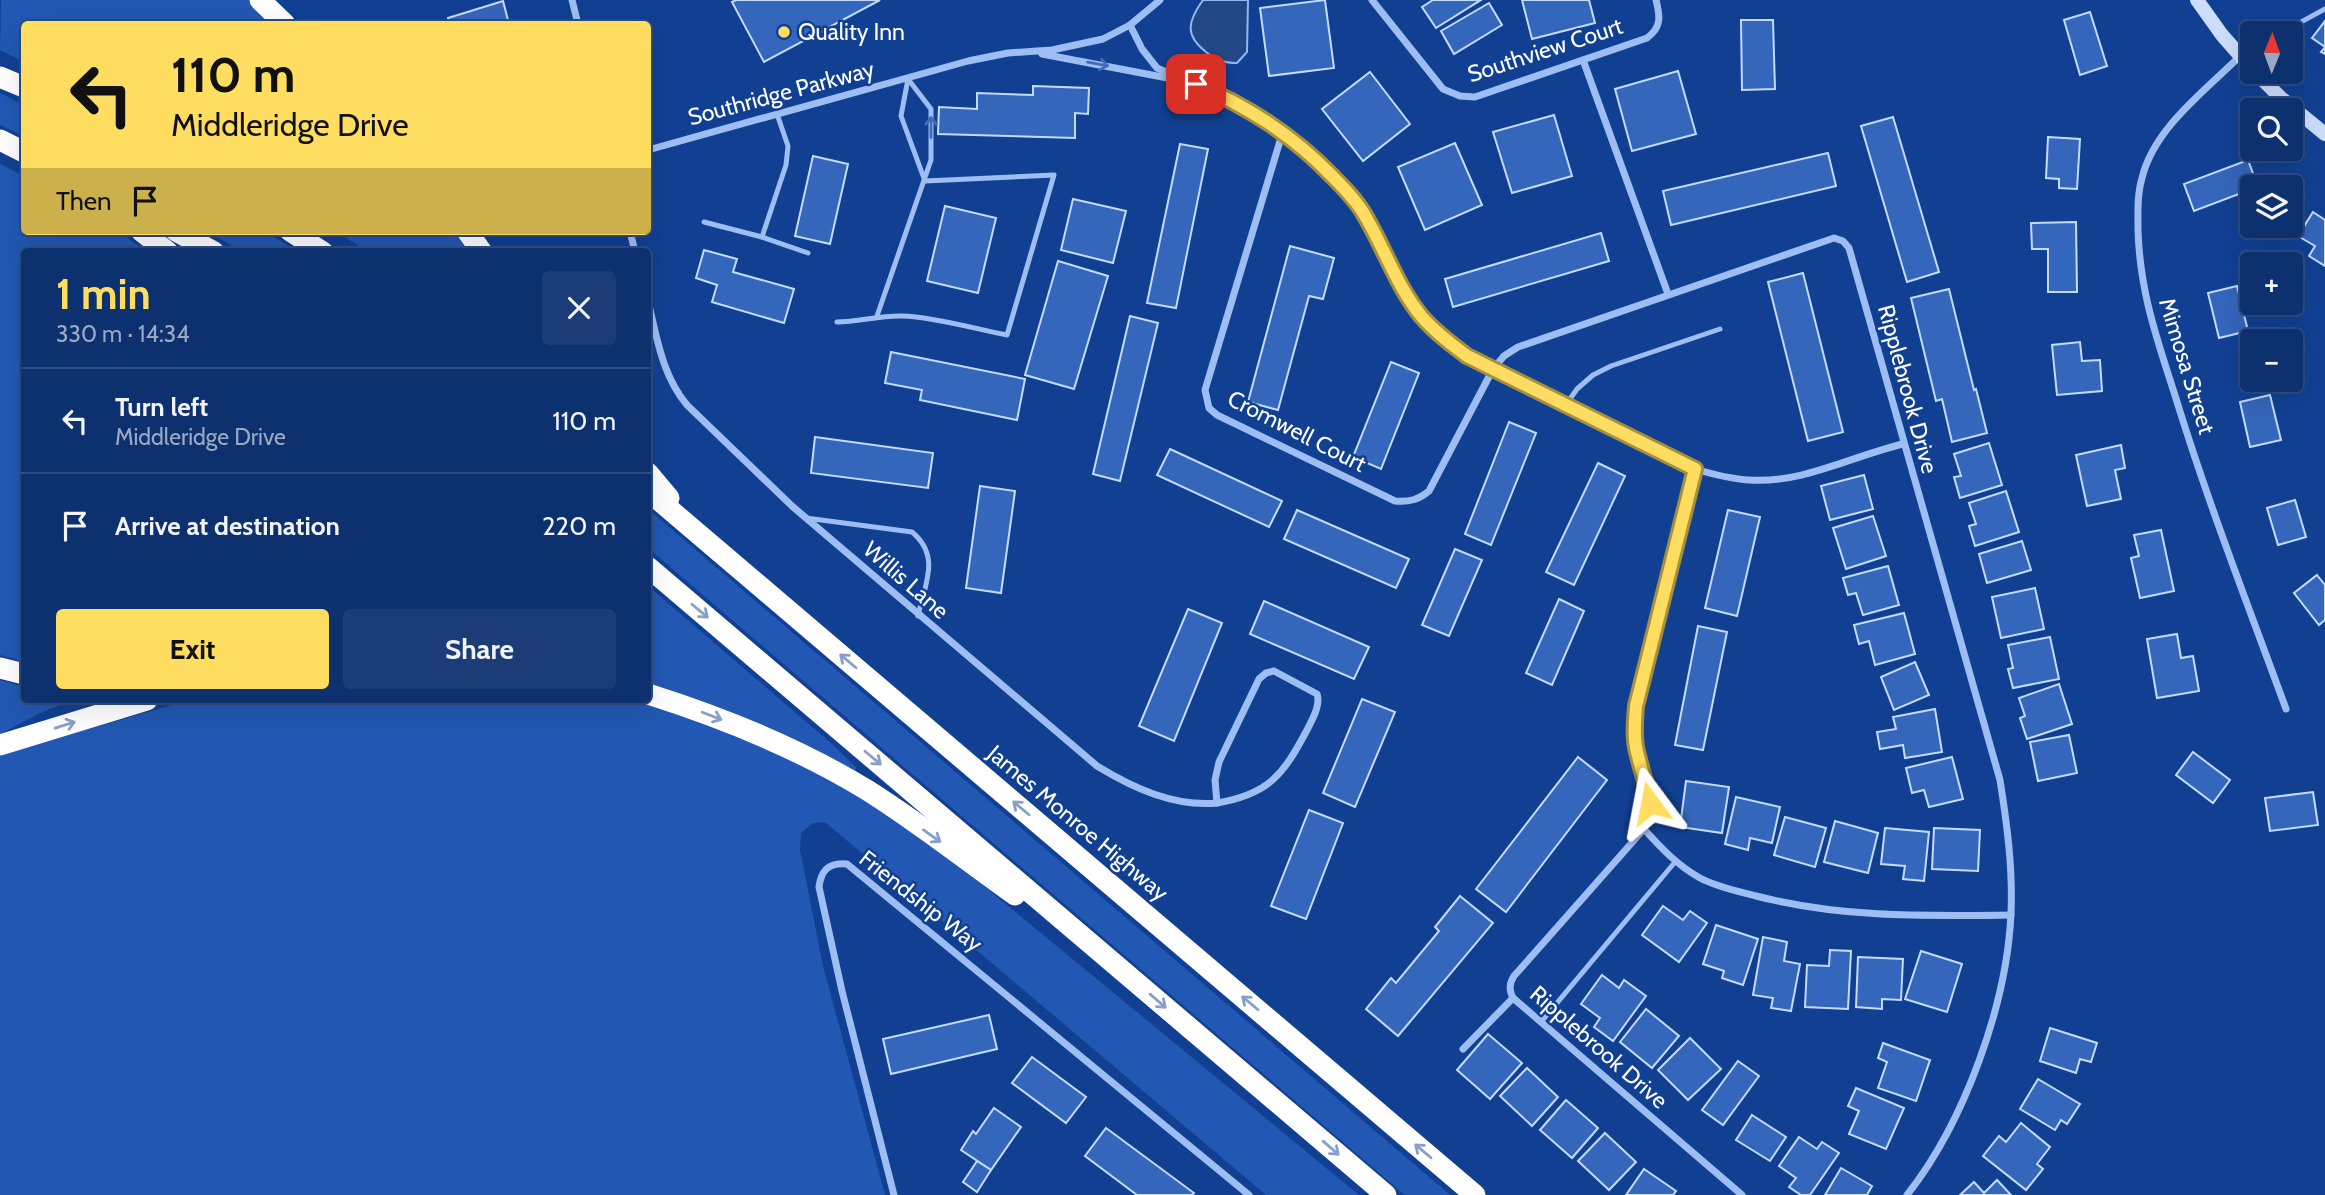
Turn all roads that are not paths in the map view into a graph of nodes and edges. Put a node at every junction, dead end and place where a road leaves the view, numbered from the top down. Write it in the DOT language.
graph roads {
  1 [pos="260,0"];
  2 [pos="572,0"];
  3 [pos="1160,0"];
  4 [pos="1372,0"];
  5 [pos="1656,0"];
  6 [pos="2197,0"];
  7 [pos="2325,9"];
  8 [pos="282,21"];
  9 [pos="577,21"];
  10 [pos="2303,21"];
  11 [pos="1130,25"];
  12 [pos="2240,46"];
  13 [pos="1031,52"];
  14 [pos="2240,58"];
  15 [pos="1583,60"];
  16 [pos="0,77"];
  17 [pos="908,79"];
  18 [pos="1196,84"];
  19 [pos="2268,84"];
  20 [pos="21,86"];
  21 [pos="777,114"];
  22 [pos="1283,131"];
  23 [pos="2325,134"];
  24 [pos="2,141"];
  25 [pos="651,149"];
  26 [pos="21,151"];
  27 [pos="925,181"];
  28 [pos="704,222"];
  29 [pos="146,235"];
  30 [pos="183,235"];
  31 [pos="296,235"];
  32 [pos="762,237"];
  33 [pos="163,248"];
  34 [pos="207,248"];
  35 [pos="317,248"];
  36 [pos="808,253"];
  37 [pos="1668,293"];
  38 [pos="651,313"];
  39 [pos="877,316"];
  40 [pos="837,322"];
  41 [pos="1720,329"];
  42 [pos="1493,369"];
  43 [pos="1565,405"];
  44 [pos="1903,444"];
  45 [pos="1695,469"];
  46 [pos="651,476"];
  47 [pos="651,494"];
  48 [pos="806,518"];
  49 [pos="713,546"];
  50 [pos="651,570"];
  51 [pos="918,616"];
  52 [pos="0,668"];
  53 [pos="21,673"];
  54 [pos="651,695"];
  55 [pos="137,703"];
  56 [pos="2286,709"];
  57 [pos="0,745"];
  58 [pos="1217,803"];
  59 [pos="1644,829"];
  60 [pos="1675,862"];
  61 [pos="2011,915"];
  62 [pos="1128,975"];
  63 [pos="1513,999"];
  64 [pos="1541,1022"];
  65 [pos="1463,1049"];
  66 [pos="1240,1192"];
  67 [pos="894,1195"];
  68 [pos="1249,1195"];
  69 [pos="1386,1195"];
  70 [pos="1475,1195"];
  71 [pos="1742,1195"];
  72 [pos="1907,1195"];
  1 -- 8 [label="highway"];
  2 -- 9 [label="street"];
  3 -- 11 [label="street, Southridge Parkway"];
  4 -- 15 [label="street, Southview Court"];
  5 -- 15 [label="street, Southview Court"];
  6 -- 12 [label="street"];
  7 -- 10 [label="lane"];
  11 -- 13 [label="street, Southridge Parkway"];
  11 -- 18 [label="street"];
  13 -- 17 [label="street, Southridge Parkway"];
  13 -- 18 [label="street, one-way"];
  14 -- 56 [label="street, Mimosa Street"];
  15 -- 37 [label="street"];
  16 -- 20 [label="highway"];
  17 -- 21 [label="street, Southridge Parkway"];
  17 -- 27 [label="lane"];
  27 -- 17 [label="lane, one-way"];
  18 -- 22 [label="street"];
  19 -- 23 [label="street"];
  21 -- 25 [label="street, Southridge Parkway"];
  21 -- 32 [label="lane"];
  22 -- 42 [label="street"];
  22 -- 42 [label="street, Cromwell Court"];
  24 -- 26 [label="highway"];
  27 -- 39 [label="lane"];
  27 -- 39 [label="lane"];
  28 -- 32 [label="lane"];
  29 -- 33 [label="highway"];
  30 -- 34 [label="highway"];
  31 -- 35 [label="highway"];
  32 -- 36 [label="lane"];
  37 -- 42 [label="street, Ripplebrook Drive"];
  37 -- 44 [label="street, Ripplebrook Drive"];
  38 -- 48 [label="street, Willis Lane"];
  39 -- 40 [label="lane"];
  41 -- 43 [label="lane"];
  42 -- 43 [label="street"];
  43 -- 45 [label="street"];
  44 -- 45 [label="street"];
  44 -- 61 [label="street, Ripplebrook Drive"];
  45 -- 59 [label="street"];
  46 -- 49 [label="highway"];
  47 -- 49 [label="highway, James Monroe Highway"];
  48 -- 51 [label="street, Willis Lane"];
  48 -- 51 [label="lane"];
  70 -- 49 [label="highway, James Monroe Highway, one-way"];
  50 -- 62 [label="highway, one-way"];
  51 -- 58 [label="street, Willis Lane"];
  52 -- 53 [label="highway"];
  54 -- 62 [label="highway, one-way"];
  57 -- 55 [label="highway, one-way"];
  58 -- 58 [label="street, Willis Lane"];
  59 -- 60 [label="street"];
  59 -- 63 [label="street, Ripplebrook Drive"];
  60 -- 61 [label="street"];
  60 -- 64 [label="lane"];
  61 -- 72 [label="street, Ripplebrook Drive"];
  62 -- 69 [label="highway, one-way"];
  63 -- 64 [label="street, Ripplebrook Drive"];
  63 -- 65 [label="street"];
  64 -- 71 [label="street, Ripplebrook Drive"];
  66 -- 67 [label="street, Friendship Way"];
  66 -- 68 [label="street, Friendship Way"];
}
